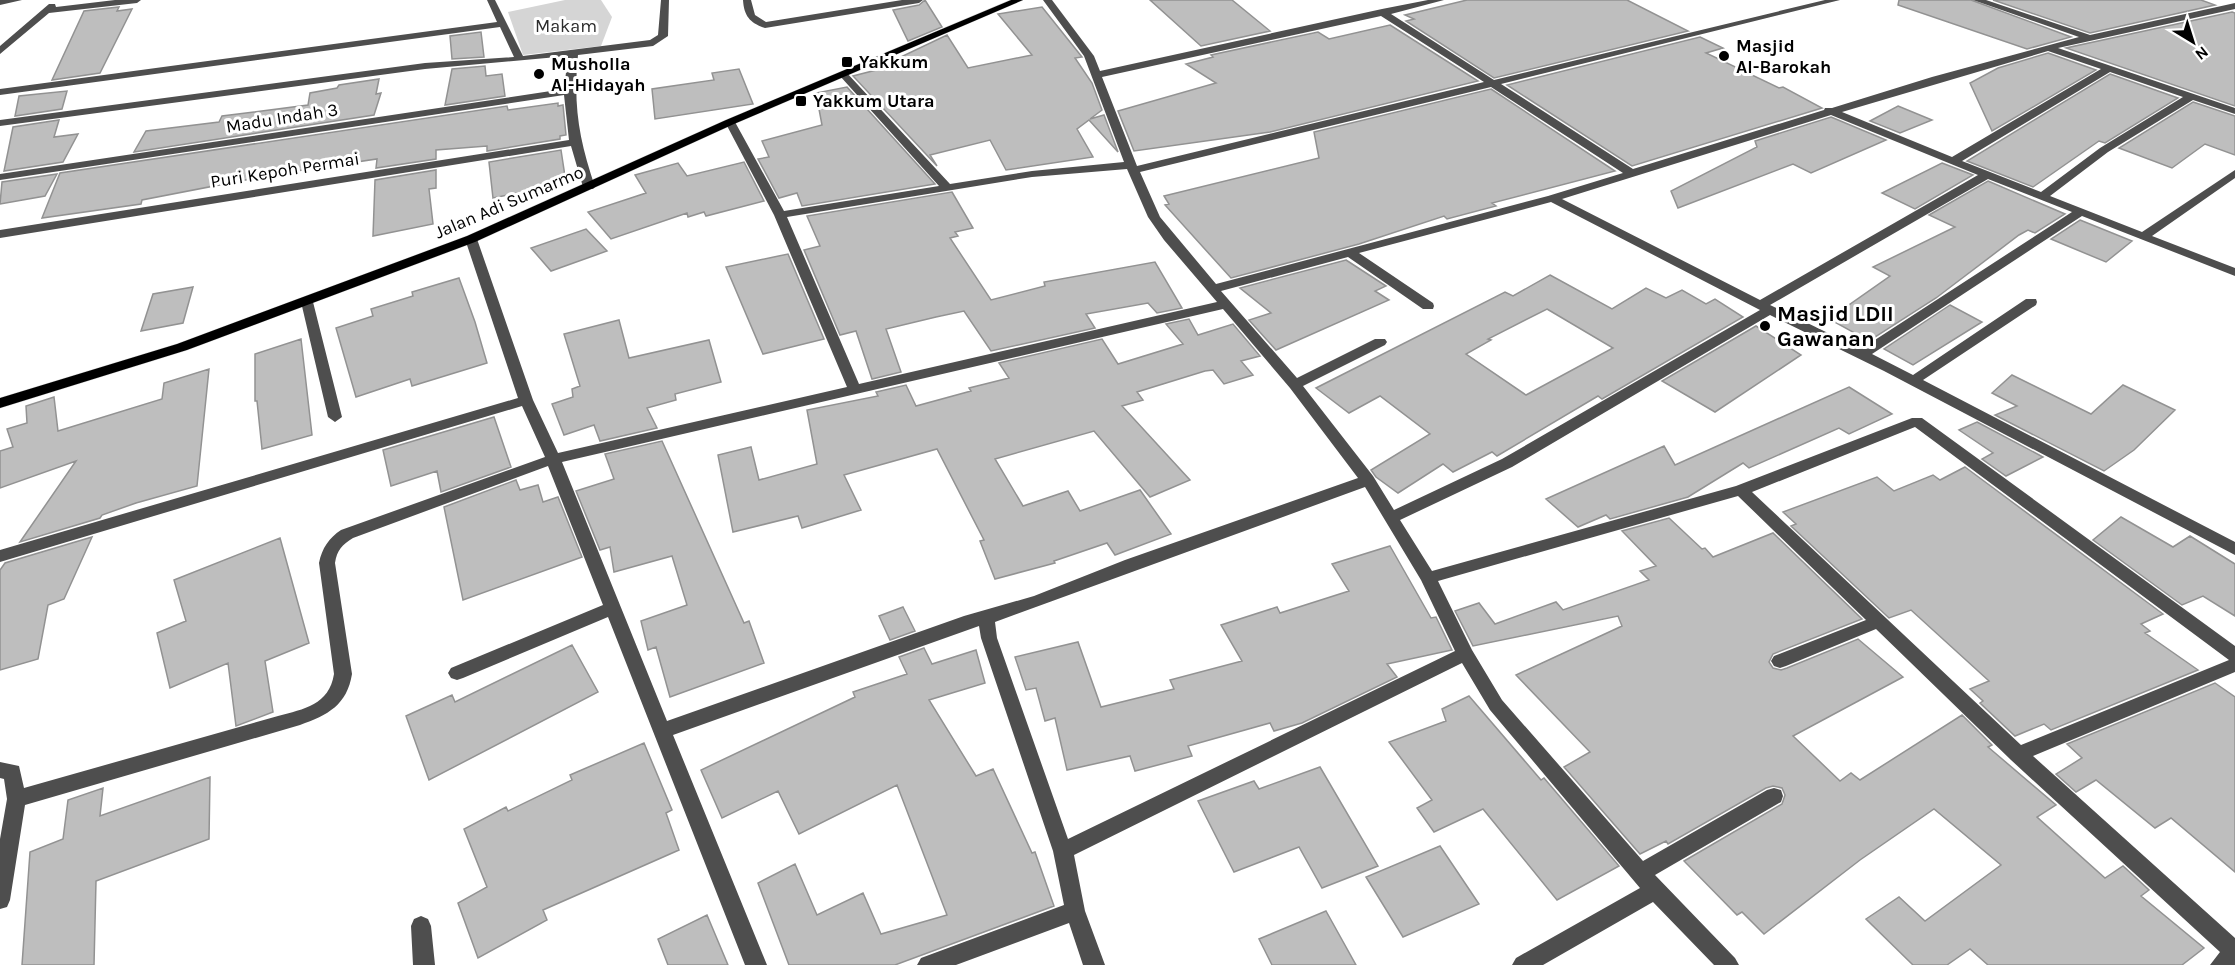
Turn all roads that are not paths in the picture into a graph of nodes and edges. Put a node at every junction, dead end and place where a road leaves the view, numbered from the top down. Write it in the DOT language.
graph roads {
  1 [pos="18,0"];
  2 [pos="59,0"];
  3 [pos="137,0"];
  4 [pos="491,0"];
  5 [pos="665,0"];
  6 [pos="747,0"];
  7 [pos="920,0"];
  8 [pos="1019,0"];
  9 [pos="1047,0"];
  10 [pos="1440,0"];
  11 [pos="1836,0"];
  12 [pos="1977,0"];
  13 [pos="0,2"];
  14 [pos="885,3"];
  15 [pos="2235,6"];
  16 [pos="46,11"];
  17 [pos="1382,12"];
  18 [pos="503,24"];
  19 [pos="2090,38"];
  20 [pos="2048,48"];
  21 [pos="0,51"];
  22 [pos="573,53"];
  23 [pos="520,59"];
  24 [pos="2110,68"];
  25 [pos="843,74"];
  26 [pos="1097,75"];
  27 [pos="1494,82"];
  28 [pos="569,91"];
  29 [pos="0,93"];
  30 [pos="2192,96"];
  31 [pos="1830,110"];
  32 [pos="2235,111"];
  33 [pos="730,122"];
  34 [pos="0,123"];
  35 [pos="575,142"];
  36 [pos="1955,160"];
  37 [pos="1133,168"];
  38 [pos="1631,173"];
  39 [pos="2235,173"];
  40 [pos="1987,175"];
  41 [pos="0,177"];
  42 [pos="590,188"];
  43 [pos="947,188"];
  44 [pos="2041,197"];
  45 [pos="1552,198"];
  46 [pos="2080,212"];
  47 [pos="780,215"];
  48 [pos="0,234"];
  49 [pos="2144,236"];
  50 [pos="471,239"];
  51 [pos="1349,252"];
  52 [pos="2235,272"];
  53 [pos="1213,289"];
  54 [pos="307,302"];
  55 [pos="2031,302"];
  56 [pos="1226,304"];
  57 [pos="1428,306"];
  58 [pos="1765,308"];
  59 [pos="1380,342"];
  60 [pos="1862,355"];
  61 [pos="1913,381"];
  62 [pos="1295,385"];
  63 [pos="855,390"];
  64 [pos="526,400"];
  65 [pos="0,403"];
  66 [pos="335,417"];
  67 [pos="553,459"];
  68 [pos="1368,480"];
  69 [pos="1741,490"];
  70 [pos="1391,518"];
  71 [pos="2235,549"];
  72 [pos="0,556"];
  73 [pos="1428,578"];
  74 [pos="613,608"];
  75 [pos="986,618"];
  76 [pos="1880,621"];
  77 [pos="1465,654"];
  78 [pos="2235,655"];
  79 [pos="1780,661"];
  80 [pos="2235,666"];
  81 [pos="457,673"];
  82 [pos="662,731"];
  83 [pos="2018,754"];
  84 [pos="0,770"];
  85 [pos="1774,796"];
  86 [pos="16,799"];
  87 [pos="1063,851"];
  88 [pos="1641,873"];
  89 [pos="1655,890"];
  90 [pos="0,900"];
  91 [pos="1075,911"];
  92 [pos="421,926"];
  93 [pos="2235,952"];
  94 [pos="424,965"];
  95 [pos="756,965"];
  96 [pos="928,965"];
  97 [pos="1094,965"];
  98 [pos="1523,965"];
  99 [pos="1728,965"];
  100 [pos="2221,965"];
  1 -- 13 [label="street"];
  2 -- 16 [label="street"];
  3 -- 16 [label="street"];
  4 -- 18 [label="street"];
  5 -- 22 [label="street"];
  6 -- 14 [label="street"];
  7 -- 14 [label="street"];
  8 -- 25 [label="main road, Jalan Adi Sumarmo"];
  9 -- 26 [label="street"];
  10 -- 17 [label="street"];
  11 -- 27 [label="street"];
  12 -- 19 [label="street"];
  15 -- 19 [label="street"];
  16 -- 21 [label="street"];
  17 -- 26 [label="street"];
  17 -- 27 [label="street"];
  18 -- 23 [label="street"];
  18 -- 29 [label="street"];
  19 -- 20 [label="street"];
  20 -- 24 [label="street"];
  20 -- 31 [label="street"];
  22 -- 23 [label="street"];
  22 -- 28 [label="street"];
  23 -- 34 [label="street"];
  24 -- 30 [label="street"];
  24 -- 36 [label="street"];
  25 -- 33 [label="main road, Jalan Adi Sumarmo"];
  25 -- 43 [label="street"];
  26 -- 37 [label="street"];
  27 -- 37 [label="street"];
  27 -- 38 [label="street"];
  28 -- 35 [label="street"];
  28 -- 41 [label="street, Madu Indah 3"];
  30 -- 32 [label="street"];
  30 -- 44 [label="street"];
  31 -- 36 [label="street"];
  31 -- 38 [label="street"];
  33 -- 42 [label="main road, Jalan Adi Sumarmo"];
  33 -- 47 [label="street"];
  35 -- 42 [label="street"];
  35 -- 48 [label="street, Puri Kepoh Permai"];
  36 -- 40 [label="street"];
  37 -- 43 [label="street"];
  37 -- 53 [label="street"];
  38 -- 45 [label="street"];
  39 -- 49 [label="street"];
  40 -- 44 [label="street"];
  40 -- 58 [label="street"];
  42 -- 50 [label="main road, Jalan Adi Sumarmo"];
  43 -- 47 [label="street"];
  44 -- 46 [label="street"];
  45 -- 51 [label="street"];
  45 -- 58 [label="street"];
  46 -- 49 [label="street"];
  46 -- 60 [label="street"];
  47 -- 63 [label="street"];
  49 -- 52 [label="street"];
  50 -- 54 [label="main road, Jalan Adi Sumarmo"];
  50 -- 64 [label="street"];
  51 -- 53 [label="street"];
  51 -- 57 [label="street"];
  53 -- 56 [label="street"];
  54 -- 65 [label="main road, Jalan Adi Sumarmo"];
  54 -- 66 [label="street"];
  55 -- 61 [label="street"];
  56 -- 62 [label="street"];
  56 -- 63 [label="street"];
  58 -- 60 [label="street"];
  58 -- 70 [label="street"];
  59 -- 62 [label="street"];
  60 -- 61 [label="street"];
  61 -- 71 [label="street"];
  62 -- 68 [label="street"];
  63 -- 67 [label="street"];
  64 -- 67 [label="street"];
  64 -- 72 [label="street"];
  67 -- 74 [label="street"];
  67 -- 86 [label="street"];
  68 -- 70 [label="street"];
  68 -- 75 [label="street"];
  69 -- 73 [label="street"];
  69 -- 76 [label="street"];
  69 -- 78 [label="street"];
  70 -- 73 [label="street"];
  73 -- 77 [label="street"];
  74 -- 81 [label="street"];
  74 -- 82 [label="street"];
  75 -- 82 [label="street"];
  75 -- 87 [label="street"];
  76 -- 79 [label="street"];
  76 -- 83 [label="street"];
  77 -- 87 [label="street"];
  77 -- 88 [label="street"];
  80 -- 83 [label="street"];
  82 -- 95 [label="street"];
  83 -- 93 [label="street"];
  84 -- 86 [label="street"];
  85 -- 88 [label="street"];
  86 -- 90 [label="street"];
  87 -- 91 [label="street"];
  88 -- 89 [label="street"];
  89 -- 98 [label="street"];
  89 -- 99 [label="street"];
  91 -- 96 [label="street"];
  91 -- 97 [label="street"];
  92 -- 94 [label="street"];
  93 -- 100 [label="street"];
}
